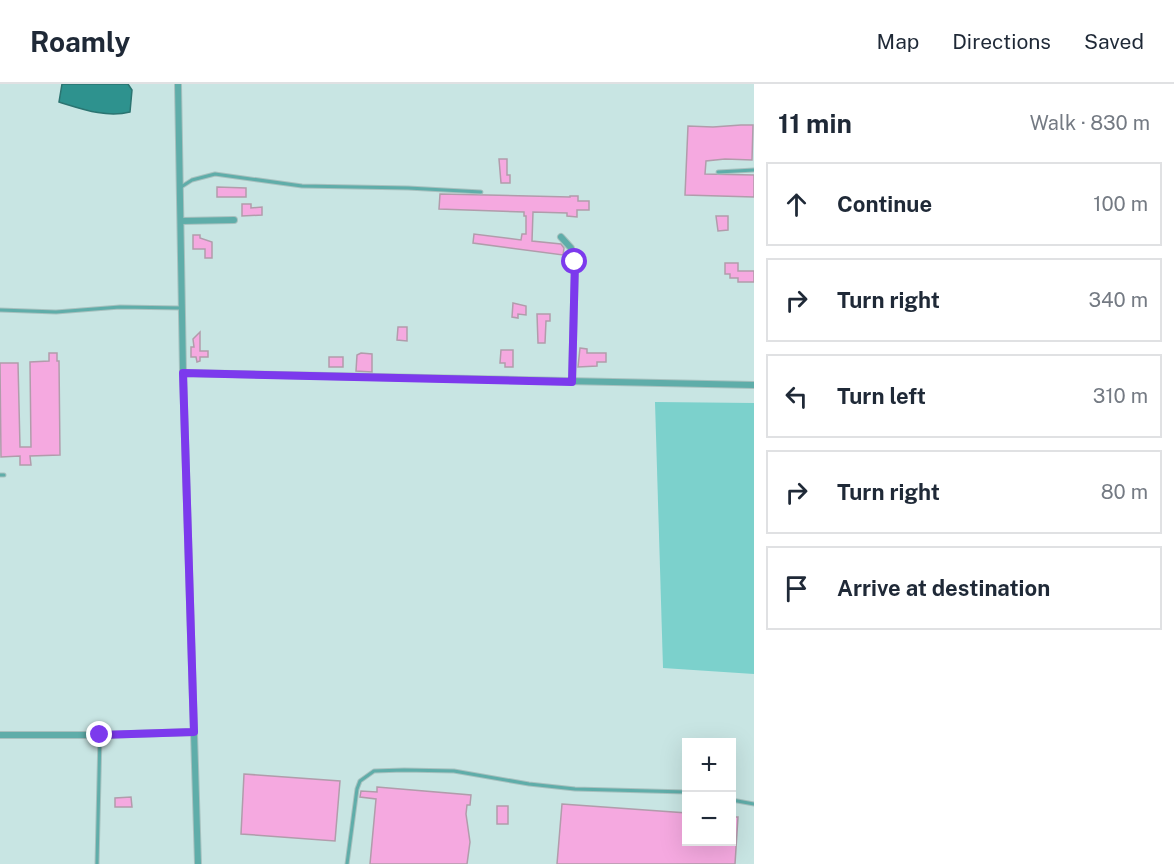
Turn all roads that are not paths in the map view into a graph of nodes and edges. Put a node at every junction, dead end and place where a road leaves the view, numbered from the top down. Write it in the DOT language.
graph roads {
  1 [pos="178,84"];
  2 [pos="754,170"];
  3 [pos="718,172"];
  4 [pos="179,188"];
  5 [pos="481,192"];
  6 [pos="181,220"];
  7 [pos="234,220"];
  8 [pos="561,237"];
  9 [pos="182,308"];
  10 [pos="0,310"];
  11 [pos="183,373"];
  12 [pos="572,382"];
  13 [pos="754,385"];
  14 [pos="194,732"];
  15 [pos="0,735"];
  16 [pos="100,735"];
  17 [pos="682,792"];
  18 [pos="736,801"];
  19 [pos="754,804"];
  20 [pos="97,864"];
  21 [pos="198,864"];
  22 [pos="347,864"];
  1 -- 4 [label="street"];
  2 -- 3 [label="lane"];
  4 -- 5 [label="lane"];
  4 -- 6 [label="street"];
  6 -- 7 [label="street"];
  6 -- 9 [label="street"];
  8 -- 12 [label="street"];
  9 -- 10 [label="lane"];
  9 -- 11 [label="street"];
  11 -- 12 [label="street"];
  11 -- 14 [label="street"];
  12 -- 13 [label="street"];
  14 -- 16 [label="street"];
  14 -- 21 [label="street"];
  15 -- 16 [label="street"];
  16 -- 20 [label="lane"];
  17 -- 22 [label="lane"];
  18 -- 19 [label="lane"];
}
